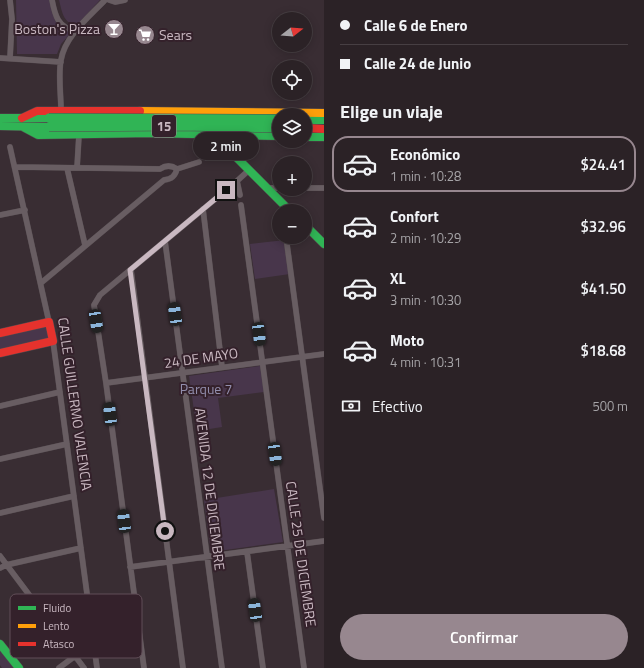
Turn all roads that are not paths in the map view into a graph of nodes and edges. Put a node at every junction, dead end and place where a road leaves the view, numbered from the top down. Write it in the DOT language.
graph roads {
  1 [pos="10,0"];
  2 [pos="52,0"];
  3 [pos="105,0"];
  4 [pos="109,0"];
  5 [pos="125,0"];
  6 [pos="75,31"];
  7 [pos="0,58"];
  8 [pos="10,58"];
  9 [pos="61,62"];
  10 [pos="61,110"];
  11 [pos="125,111"];
  12 [pos="149,112"];
  13 [pos="217,113"];
  14 [pos="312,113"];
  15 [pos="324,113"];
  16 [pos="272,114"];
  17 [pos="0,118"];
  18 [pos="272,119"];
  19 [pos="312,120"];
  20 [pos="324,120"];
  21 [pos="23,122"];
  22 [pos="50,122"];
  23 [pos="0,126"];
  24 [pos="272,128"];
  25 [pos="312,128"];
  26 [pos="324,129"];
  27 [pos="150,133"];
  28 [pos="128,134"];
  29 [pos="220,134"];
  30 [pos="79,135"];
  31 [pos="272,136"];
  32 [pos="312,137"];
  33 [pos="324,137"];
  34 [pos="10,147"];
  35 [pos="228,150"];
  36 [pos="207,158"];
  37 [pos="199,162"];
  38 [pos="15,167"];
  39 [pos="67,168"];
  40 [pos="77,168"];
  41 [pos="160,169"];
  42 [pos="177,169"];
  43 [pos="249,170"];
  44 [pos="164,180"];
  45 [pos="237,181"];
  46 [pos="268,188"];
  47 [pos="272,188"];
  48 [pos="312,188"];
  49 [pos="324,188"];
  50 [pos="240,195"];
  51 [pos="281,201"];
  52 [pos="281,204"];
  53 [pos="284,204"];
  54 [pos="241,205"];
  55 [pos="203,209"];
  56 [pos="25,210"];
  57 [pos="0,215"];
  58 [pos="312,233"];
  59 [pos="165,241"];
  60 [pos="287,244"];
  61 [pos="324,244"];
  62 [pos="85,245"];
  63 [pos="130,270"];
  64 [pos="41,282"];
  65 [pos="49,322"];
  66 [pos="0,333"];
  67 [pos="53,341"];
  68 [pos="0,353"];
  69 [pos="324,354"];
  70 [pos="302,357"];
  71 [pos="262,362"];
  72 [pos="222,367"];
  73 [pos="183,373"];
  74 [pos="144,378"];
  75 [pos="106,383"];
  76 [pos="60,392"];
  77 [pos="0,406"];
  78 [pos="67,444"];
  79 [pos="0,459"];
  80 [pos="74,496"];
  81 [pos="0,513"];
  82 [pos="324,518"];
  83 [pos="324,541"];
  84 [pos="288,546"];
  85 [pos="81,548"];
  86 [pos="247,552"];
  87 [pos="0,556"];
  88 [pos="207,557"];
  89 [pos="170,562"];
  90 [pos="6,565"];
  91 [pos="130,567"];
  92 [pos="0,568"];
  93 [pos="28,594"];
  94 [pos="87,594"];
  95 [pos="134,594"];
  96 [pos="0,644"];
  97 [pos="142,654"];
  98 [pos="10,657"];
  99 [pos="11,658"];
  100 [pos="72,658"];
  101 [pos="76,658"];
  102 [pos="96,658"];
  103 [pos="19,668"];
  104 [pos="59,668"];
  105 [pos="84,668"];
  106 [pos="97,668"];
  107 [pos="144,668"];
  108 [pos="183,668"];
  109 [pos="222,668"];
  110 [pos="263,668"];
  111 [pos="304,668"];
  1 -- 8 [label="street"];
  2 -- 6 [label="street"];
  3 -- 6 [label="street"];
  4 -- 5 [label="street"];
  6 -- 9 [label="street"];
  7 -- 8 [label="street"];
  8 -- 9 [label="street"];
  9 -- 10 [label="street"];
  10 -- 11 [label="main road"];
  10 -- 21 [label="main road"];
  11 -- 12 [label="main road"];
  11 -- 28 [label="main road"];
  12 -- 13 [label="main road"];
  12 -- 27 [label="main road"];
  13 -- 16 [label="main road"];
  13 -- 29 [label="main road"];
  14 -- 15 [label="main road"];
  17 -- 21 [label="main road, 15"];
  18 -- 22 [label="main road, 15, bridge"];
  19 -- 20 [label="main road"];
  21 -- 22 [label="main road, 15"];
  21 -- 23 [label="main road, 15"];
  21 -- 30 [label="main road"];
  22 -- 24 [label="main road, 15, bridge"];
  25 -- 26 [label="main road"];
  27 -- 28 [label="main road"];
  27 -- 29 [label="main road"];
  28 -- 30 [label="main road"];
  29 -- 31 [label="main road"];
  29 -- 35 [label="main road"];
  30 -- 40 [label="street"];
  32 -- 33 [label="main road"];
  34 -- 38 [label="street, CALLE GUILLERMO VALENCIA"];
  35 -- 36 [label="street"];
  35 -- 43 [label="main road"];
  37 -- 42 [label="street"];
  38 -- 39 [label="street"];
  38 -- 56 [label="street, CALLE GUILLERMO VALENCIA"];
  39 -- 40 [label="street"];
  39 -- 62 [label="street"];
  40 -- 41 [label="street"];
  41 -- 42 [label="street"];
  41 -- 44 [label="street"];
  42 -- 44 [label="street"];
  43 -- 45 [label="street"];
  43 -- 46 [label="main road"];
  44 -- 62 [label="street"];
  45 -- 50 [label="street"];
  45 -- 55 [label="street"];
  46 -- 47 [label="street"];
  46 -- 51 [label="main road"];
  48 -- 49 [label="street"];
  51 -- 52 [label="street"];
  51 -- 53 [label="main road"];
  54 -- 71 [label="street, CALLE 25 DE DICIEMBRE"];
  55 -- 59 [label="street"];
  55 -- 72 [label="street"];
  56 -- 57 [label="street"];
  56 -- 64 [label="street, CALLE GUILLERMO VALENCIA"];
  58 -- 61 [label="main road"];
  59 -- 63 [label="street"];
  59 -- 73 [label="street, AVENIDA 12 DE DICIEMBRE"];
  60 -- 70 [label="street"];
  62 -- 64 [label="street"];
  63 -- 74 [label="street"];
  63 -- 75 [label="street"];
  64 -- 65 [label="street, CALLE GUILLERMO VALENCIA"];
  65 -- 66 [label="main road"];
  65 -- 67 [label="main road, CALLE GUILLERMO VALENCIA"];
  67 -- 68 [label="main road"];
  67 -- 76 [label="street, CALLE GUILLERMO VALENCIA"];
  69 -- 70 [label="street, 24 DE MAYO"];
  70 -- 71 [label="street, 24 DE MAYO"];
  70 -- 82 [label="street"];
  71 -- 72 [label="street, 24 DE MAYO"];
  71 -- 84 [label="street, CALLE 25 DE DICIEMBRE"];
  72 -- 73 [label="street, 24 DE MAYO"];
  73 -- 74 [label="street, 24 DE MAYO"];
  73 -- 88 [label="street, AVENIDA 12 DE DICIEMBRE"];
  74 -- 75 [label="street, 24 DE MAYO"];
  74 -- 89 [label="street"];
  75 -- 91 [label="street"];
  76 -- 77 [label="street"];
  76 -- 78 [label="street, CALLE GUILLERMO VALENCIA"];
  78 -- 79 [label="street"];
  78 -- 80 [label="street, CALLE GUILLERMO VALENCIA"];
  80 -- 81 [label="street"];
  80 -- 85 [label="street, CALLE GUILLERMO VALENCIA"];
  83 -- 84 [label="street"];
  84 -- 86 [label="street"];
  84 -- 111 [label="street, CALLE 25 DE DICIEMBRE"];
  85 -- 90 [label="street"];
  85 -- 94 [label="street, CALLE GUILLERMO VALENCIA"];
  86 -- 88 [label="street"];
  86 -- 110 [label="street"];
  87 -- 90 [label="street"];
  88 -- 89 [label="street"];
  88 -- 109 [label="street, AVENIDA 12 DE DICIEMBRE"];
  89 -- 91 [label="street"];
  89 -- 108 [label="street"];
  90 -- 92 [label="street"];
  90 -- 93 [label="street"];
  91 -- 95 [label="street"];
  96 -- 98 [label="main road"];
  97 -- 107 [label="street"];
  99 -- 103 [label="main road"];
  100 -- 104 [label="street"];
  101 -- 105 [label="street"];
  102 -- 106 [label="street, CALLE GUILLERMO VALENCIA"];
}
